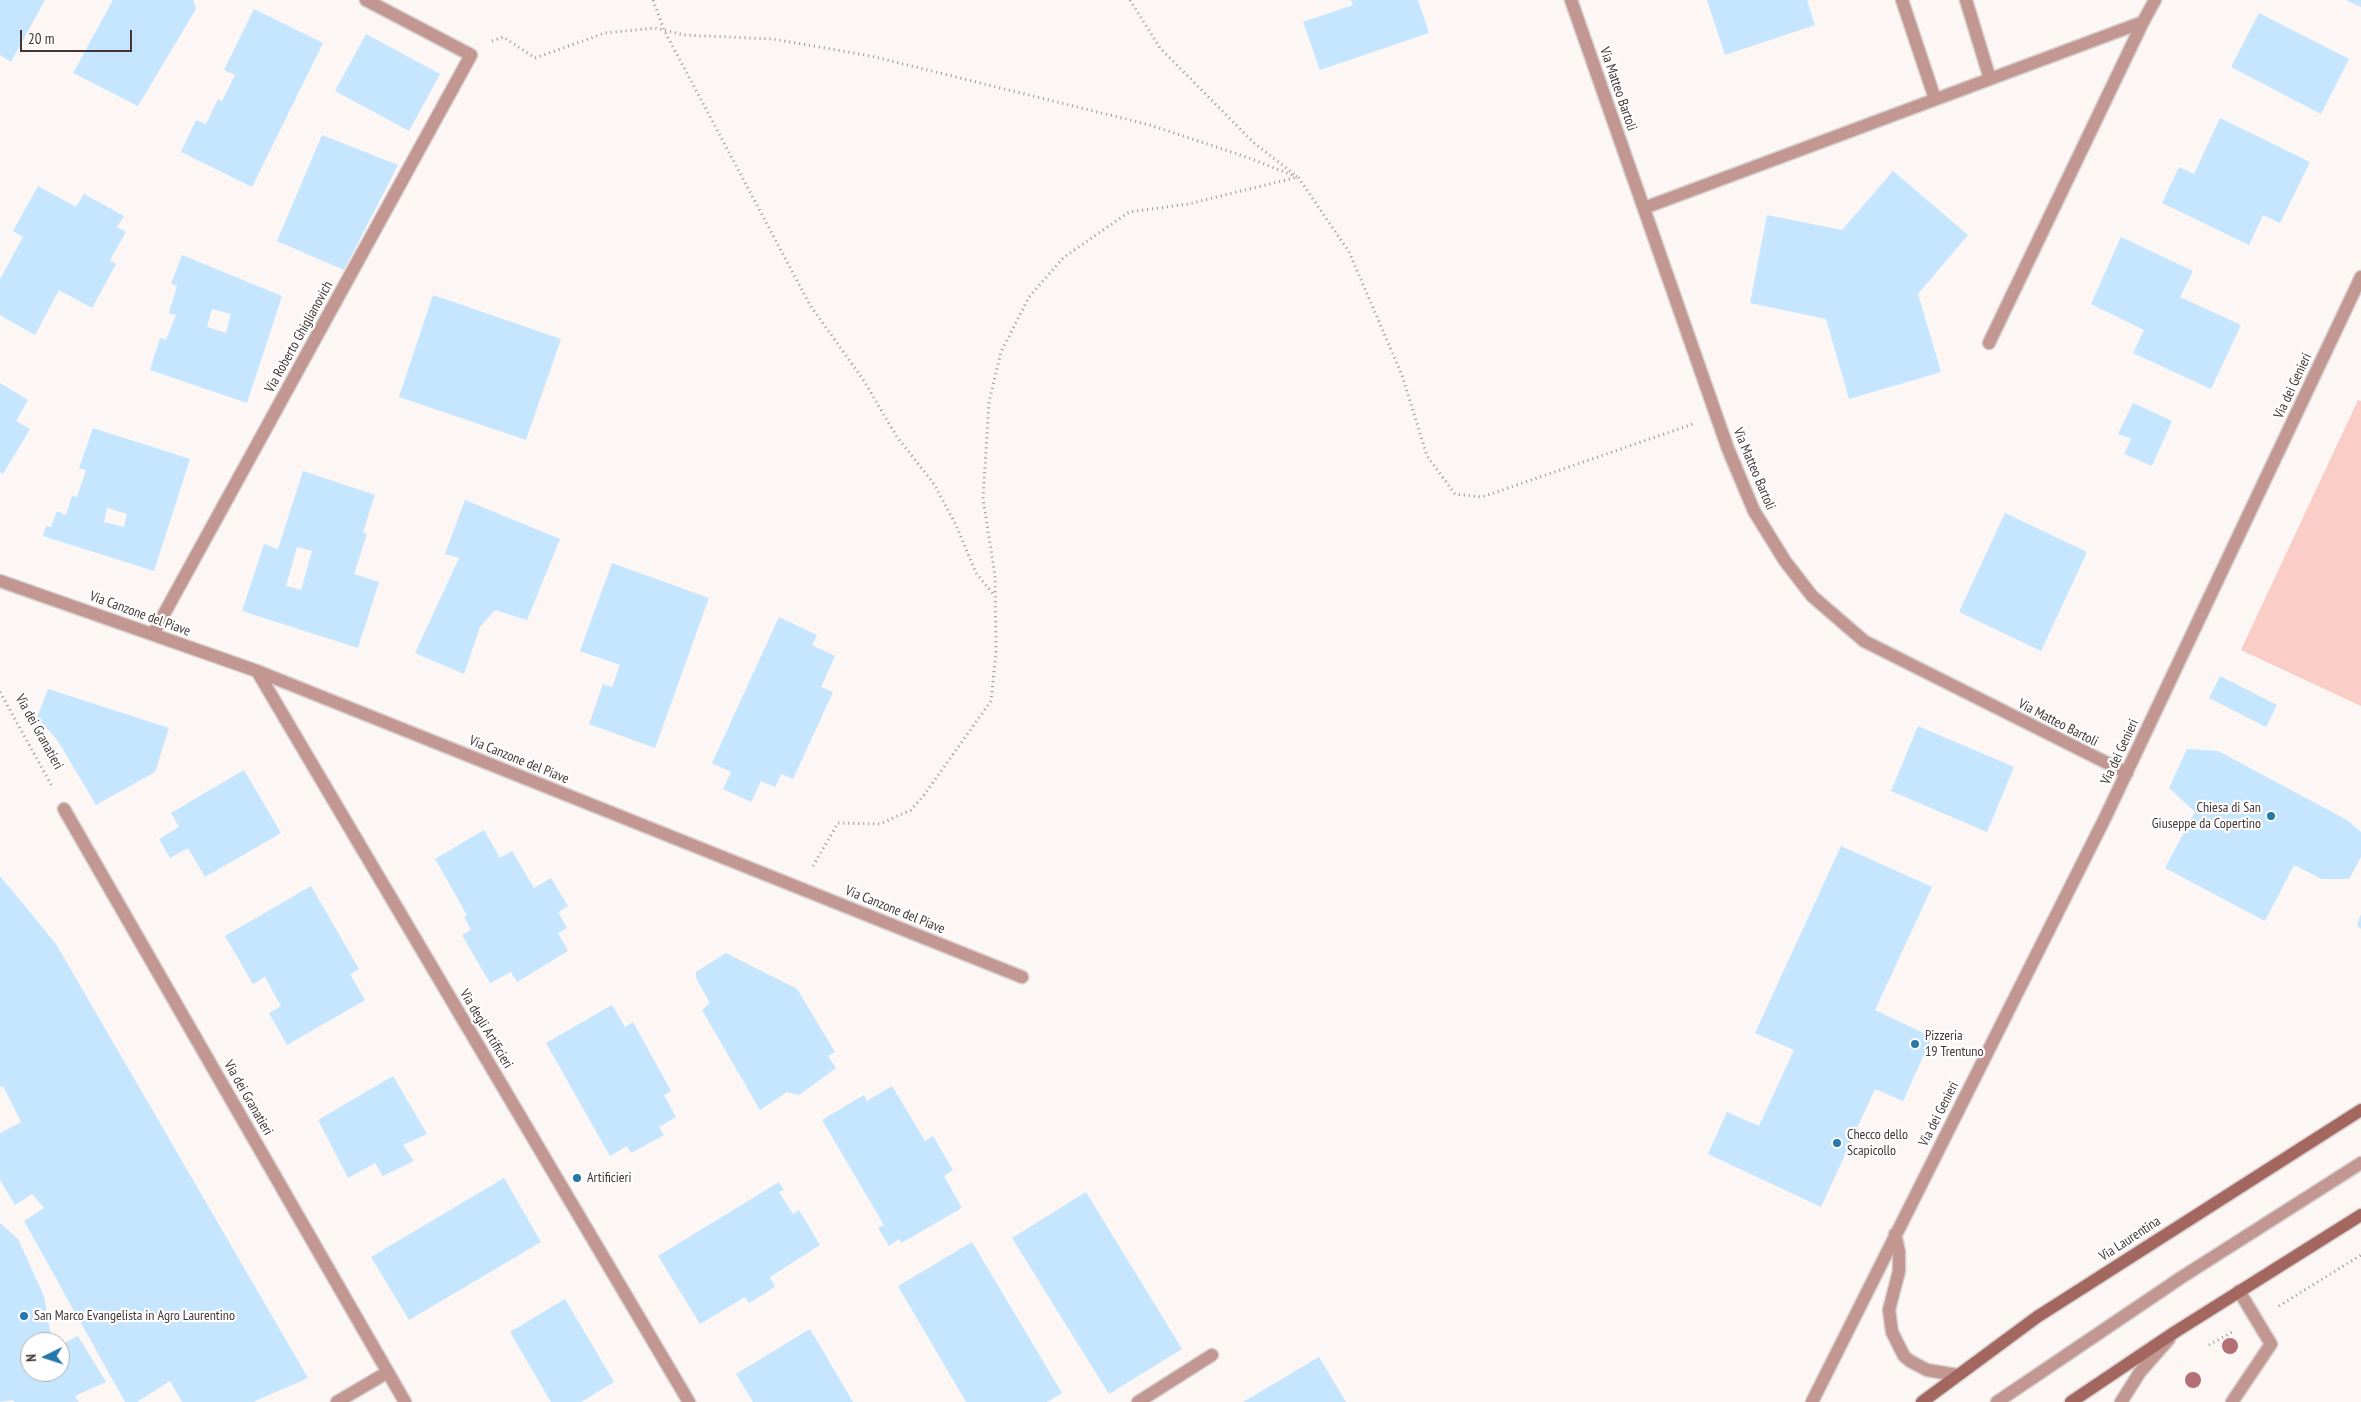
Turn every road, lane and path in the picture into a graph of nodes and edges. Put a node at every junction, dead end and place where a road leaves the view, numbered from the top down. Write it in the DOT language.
graph roads {
  1 [pos="366,0"];
  2 [pos="653,0"];
  3 [pos="1130,0"];
  4 [pos="1571,0"];
  5 [pos="1902,0"];
  6 [pos="1966,0"];
  7 [pos="2155,0"];
  8 [pos="2142,22"];
  9 [pos="664,30"];
  10 [pos="512,43"];
  11 [pos="1990,79"];
  12 [pos="1935,99"];
  13 [pos="1298,177"];
  14 [pos="1644,208"];
  15 [pos="2361,277"];
  16 [pos="1989,343"];
  17 [pos="1716,416"];
  18 [pos="0,581"];
  19 [pos="995,595"];
  20 [pos="152,634"];
  21 [pos="257,671"];
  22 [pos="0,692"];
  23 [pos="2127,773"];
  24 [pos="52,786"];
  25 [pos="64,809"];
  26 [pos="800,888"];
  27 [pos="1022,977"];
  28 [pos="2361,1110"];
  29 [pos="2361,1163"];
  30 [pos="2361,1215"];
  31 [pos="1895,1234"];
  32 [pos="2239,1291"];
  33 [pos="2175,1332"];
  34 [pos="1212,1355"];
  35 [pos="388,1372"];
  36 [pos="1957,1375"];
  37 [pos="337,1402"];
  38 [pos="405,1402"];
  39 [pos="689,1402"];
  40 [pos="1138,1402"];
  41 [pos="1812,1402"];
  42 [pos="1922,1402"];
  43 [pos="1996,1402"];
  44 [pos="2071,1402"];
  45 [pos="2121,1402"];
  46 [pos="2232,1402"];
  1 -- 20 [label="street, Via Roberto Ghiglianovich"];
  2 -- 9 [label="path"];
  3 -- 13 [label="path"];
  4 -- 14 [label="street, Via Matteo Bartoli"];
  5 -- 12 [label="street"];
  6 -- 11 [label="street"];
  7 -- 8 [label="street"];
  8 -- 11 [label="street"];
  8 -- 16 [label="street"];
  9 -- 10 [label="path"];
  9 -- 13 [label="path"];
  9 -- 19 [label="path"];
  11 -- 12 [label="street"];
  12 -- 14 [label="street"];
  13 -- 17 [label="path"];
  13 -- 19 [label="path"];
  14 -- 17 [label="street, Via Matteo Bartoli"];
  15 -- 23 [label="street, Via dei Genieri"];
  17 -- 23 [label="street, Via Matteo Bartoli"];
  18 -- 20 [label="street, Via Canzone del Piave"];
  19 -- 26 [label="path"];
  20 -- 21 [label="street, Via Canzone del Piave"];
  21 -- 26 [label="street, Via Canzone del Piave"];
  21 -- 39 [label="street, Via degli Artificieri"];
  22 -- 24 [label="path, Via dei Granatieri"];
  23 -- 31 [label="street, Via dei Genieri"];
  25 -- 35 [label="street, Via dei Granatieri"];
  26 -- 27 [label="street, Via Canzone del Piave"];
  28 -- 36 [label="main road, Via Laurentina"];
  29 -- 43 [label="street"];
  30 -- 32 [label="main road"];
  31 -- 36 [label="street"];
  31 -- 41 [label="street, Via dei Genieri"];
  32 -- 33 [label="main road"];
  32 -- 46 [label="street"];
  33 -- 44 [label="main road"];
  33 -- 45 [label="street"];
  34 -- 40 [label="street"];
  35 -- 37 [label="street"];
  35 -- 38 [label="street, Via dei Granatieri"];
  36 -- 42 [label="main road, Via Laurentina"];
}
